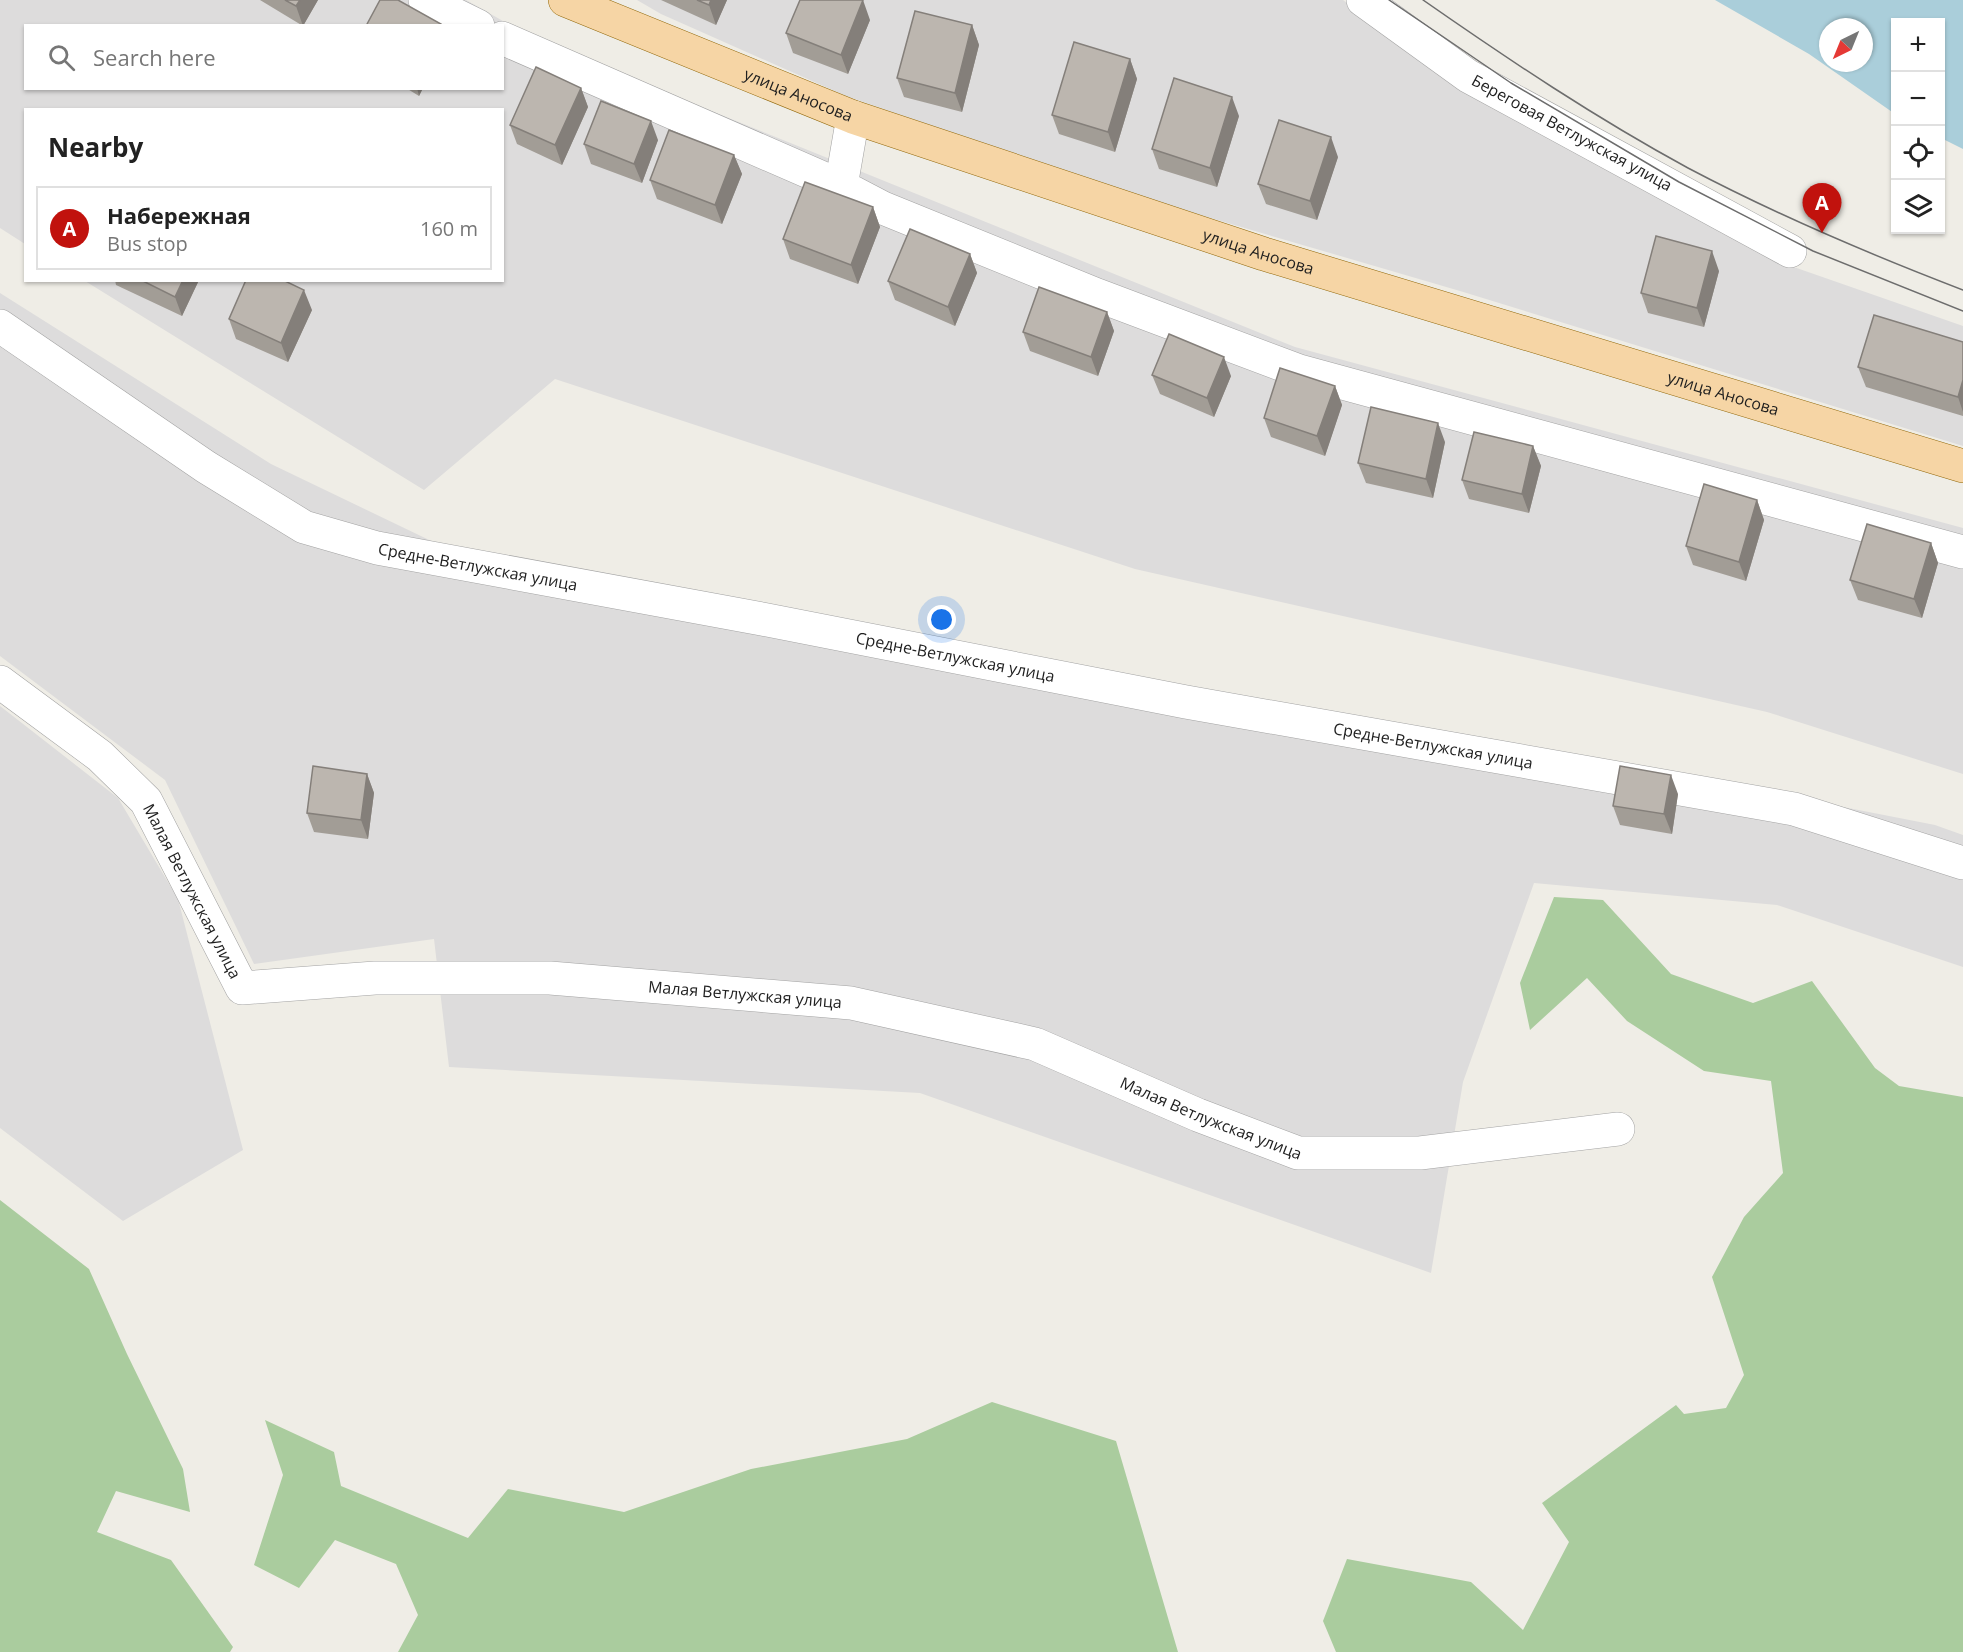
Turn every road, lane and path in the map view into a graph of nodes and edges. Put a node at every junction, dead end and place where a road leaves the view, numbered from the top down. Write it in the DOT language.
graph roads {
  1 [pos="425,0"];
  2 [pos="565,0"];
  3 [pos="1363,0"];
  4 [pos="474,24"];
  5 [pos="504,39"];
  6 [pos="854,117"];
  7 [pos="841,186"];
  8 [pos="1790,251"];
  9 [pos="0,326"];
  10 [pos="1963,466"];
  11 [pos="1963,552"];
  12 [pos="0,682"];
  13 [pos="1963,862"];
  14 [pos="1618,1129"];
  1 -- 4 [label="street"];
  2 -- 6 [label="main road, улица Аносова"];
  3 -- 8 [label="street, Береговая Ветлужская улица"];
  5 -- 7 [label="street"];
  6 -- 7 [label="street"];
  6 -- 10 [label="main road, улица Аносова"];
  7 -- 11 [label="street"];
  9 -- 13 [label="street, Средне-Ветлужская улица"];
  12 -- 14 [label="street, Малая Ветлужская улица"];
}
